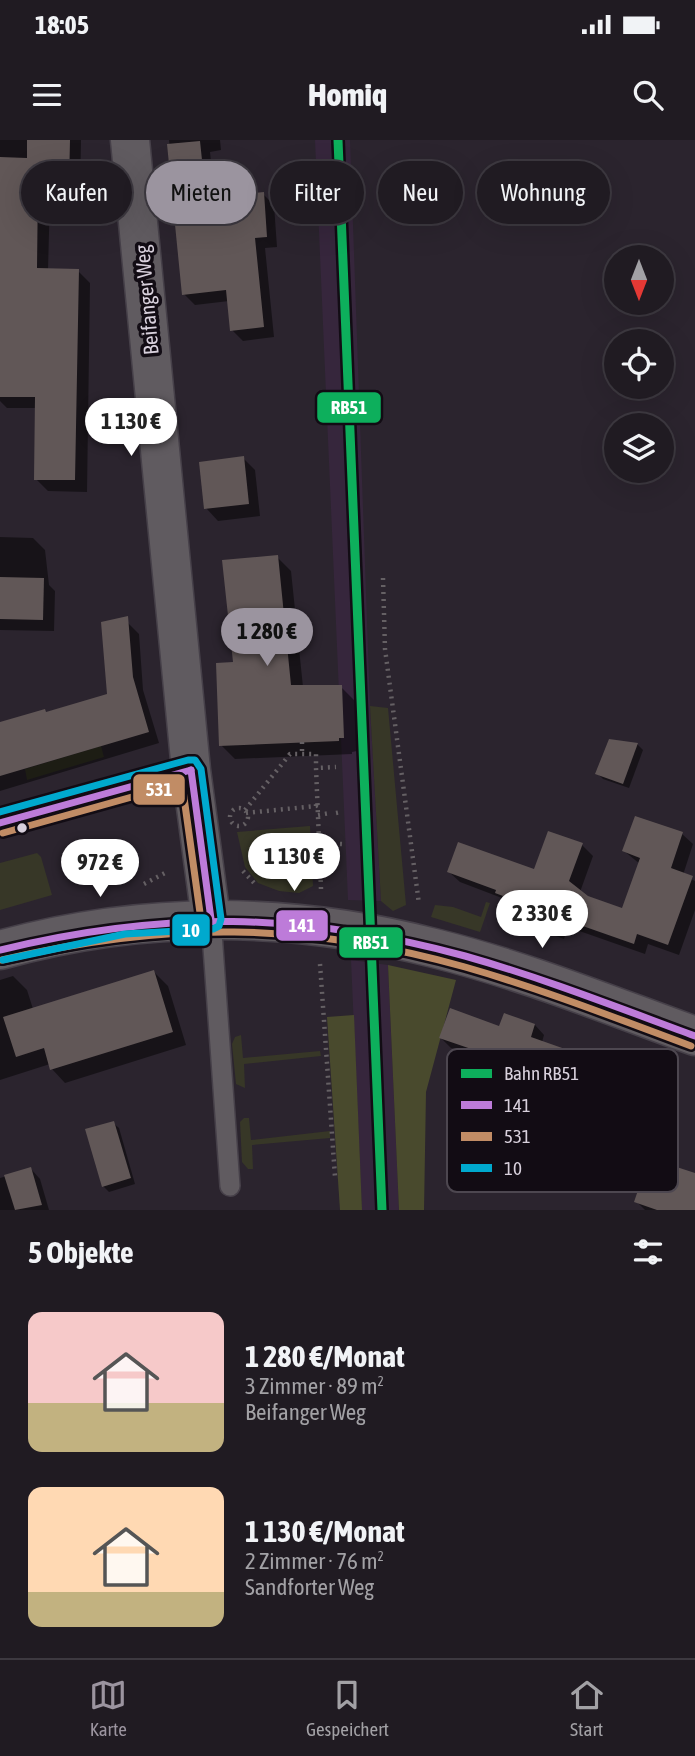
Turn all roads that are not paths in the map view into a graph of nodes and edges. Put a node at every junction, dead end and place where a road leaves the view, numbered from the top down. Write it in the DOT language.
graph roads {
  1 [pos="130,140"];
  2 [pos="191,770"];
  3 [pos="0,823"];
  4 [pos="211,919"];
  5 [pos="0,950"];
  6 [pos="695,1036"];
  7 [pos="230,1186"];
  1 -- 2 [label="street, Beifanger Weg"];
  2 -- 3 [label="lane"];
  2 -- 4 [label="street, Beifanger Weg"];
  4 -- 5 [label="street"];
  4 -- 6 [label="street"];
  4 -- 7 [label="lane"];
}
